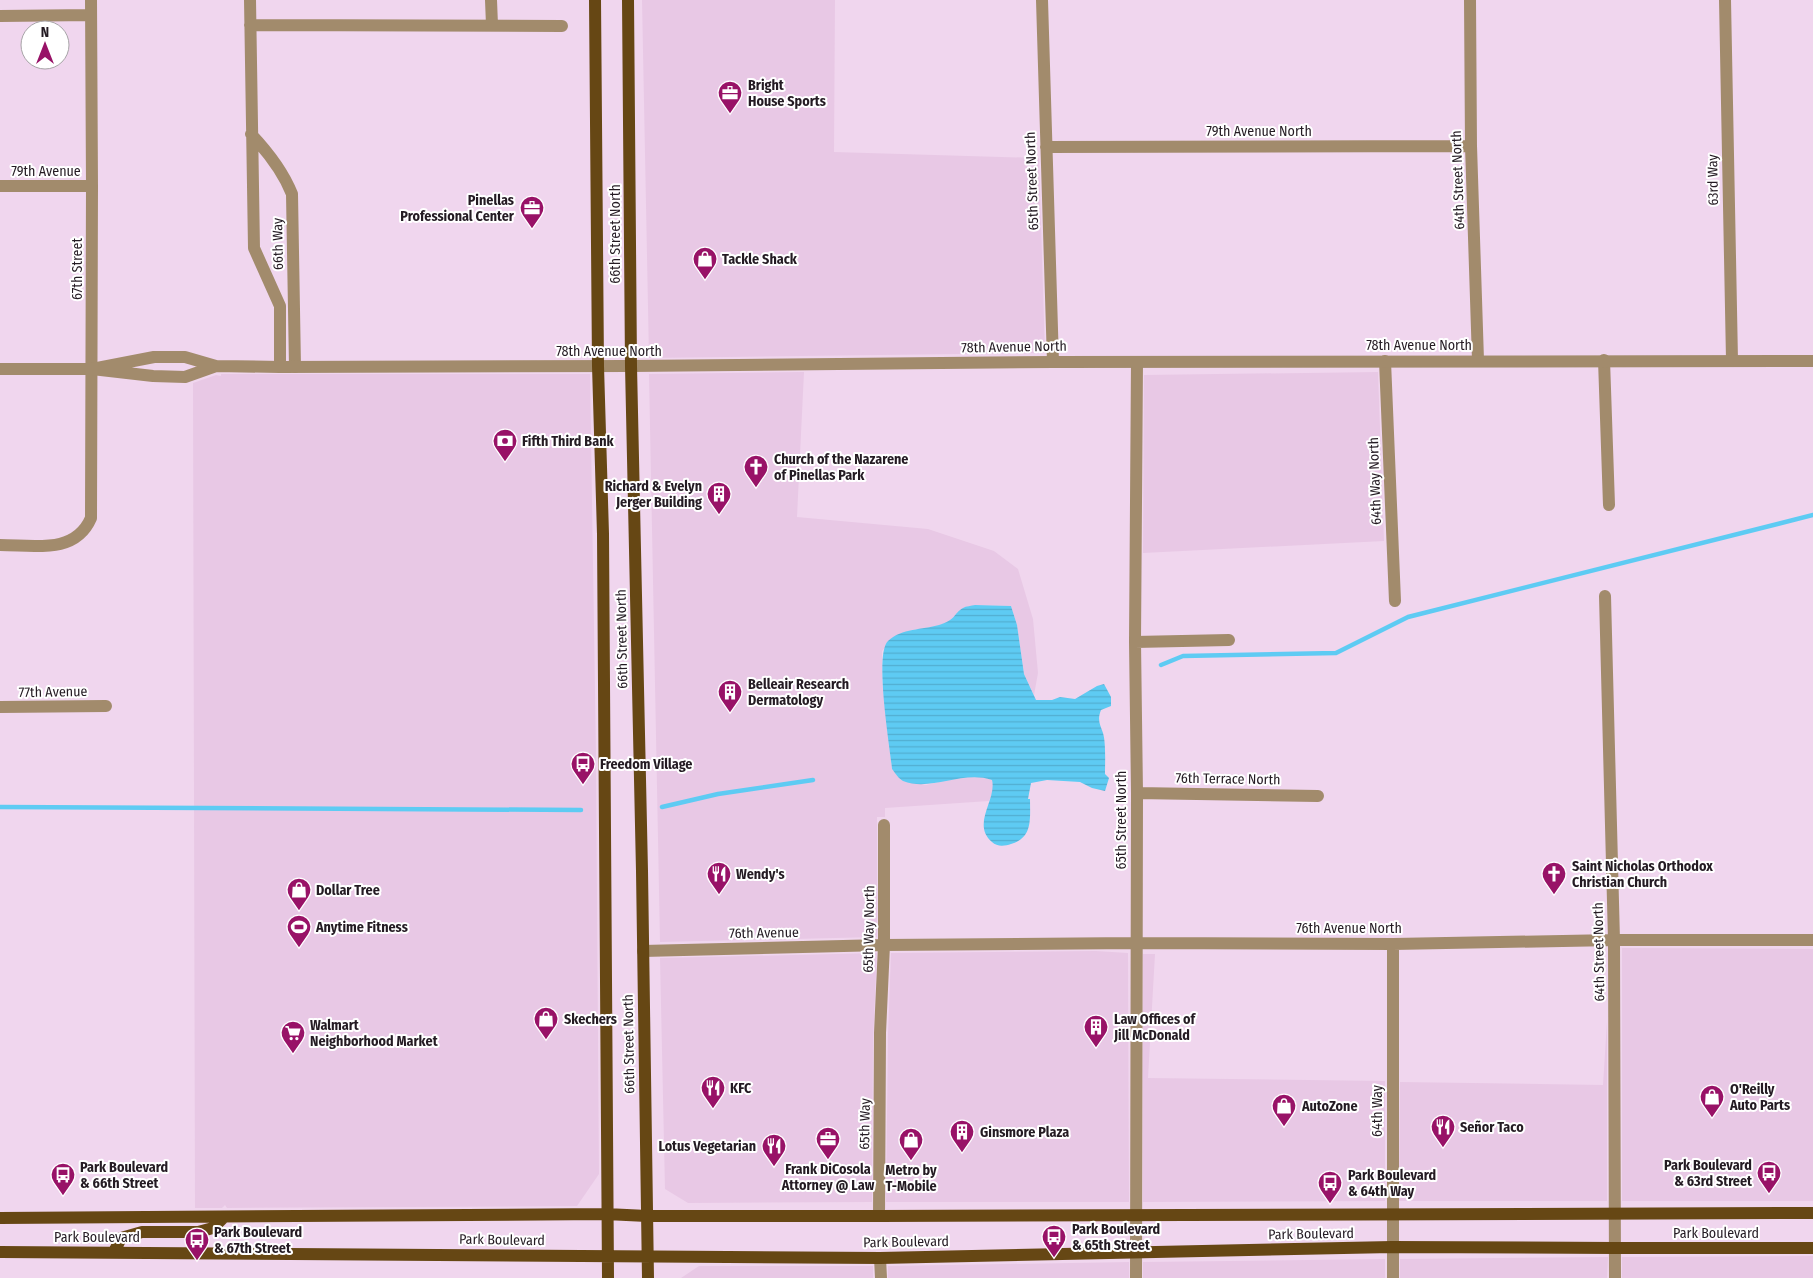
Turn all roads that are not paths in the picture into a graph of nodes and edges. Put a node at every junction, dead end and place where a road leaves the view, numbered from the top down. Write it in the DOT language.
graph roads {
  1 [pos="91,0"];
  2 [pos="250,0"];
  3 [pos="491,0"];
  4 [pos="595,0"];
  5 [pos="628,0"];
  6 [pos="1042,0"];
  7 [pos="1470,0"];
  8 [pos="1725,0"];
  9 [pos="91,15"];
  10 [pos="0,16"];
  11 [pos="250,25"];
  12 [pos="492,25"];
  13 [pos="562,26"];
  14 [pos="251,134"];
  15 [pos="1471,146"];
  16 [pos="1046,147"];
  17 [pos="0,186"];
  18 [pos="92,186"];
  19 [pos="1385,360"];
  20 [pos="1478,360"];
  21 [pos="1604,360"];
  22 [pos="1732,360"];
  23 [pos="1813,360"];
  24 [pos="1053,362"];
  25 [pos="1137,362"];
  26 [pos="216,366"];
  27 [pos="295,366"];
  28 [pos="598,366"];
  29 [pos="631,366"];
  30 [pos="280,367"];
  31 [pos="0,369"];
  32 [pos="92,369"];
  33 [pos="1609,505"];
  34 [pos="0,545"];
  35 [pos="1605,596"];
  36 [pos="1395,601"];
  37 [pos="1229,640"];
  38 [pos="1135,642"];
  39 [pos="106,706"];
  40 [pos="0,708"];
  41 [pos="1137,793"];
  42 [pos="1318,796"];
  43 [pos="884,825"];
  44 [pos="1614,940"];
  45 [pos="1813,940"];
  46 [pos="1136,943"];
  47 [pos="1393,944"];
  48 [pos="884,945"];
  49 [pos="643,951"];
  50 [pos="880,1033"];
  51 [pos="1392,1213"];
  52 [pos="1813,1213"];
  53 [pos="606,1214"];
  54 [pos="1136,1215"];
  55 [pos="1614,1215"];
  56 [pos="646,1216"];
  57 [pos="879,1216"];
  58 [pos="224,1217"];
  59 [pos="0,1218"];
  60 [pos="1392,1247"];
  61 [pos="1615,1248"];
  62 [pos="1813,1248"];
  63 [pos="0,1252"];
  64 [pos="114,1252"];
  65 [pos="1136,1253"];
  66 [pos="607,1256"];
  67 [pos="647,1257"];
  68 [pos="880,1258"];
  69 [pos="608,1278"];
  70 [pos="648,1278"];
  71 [pos="881,1278"];
  72 [pos="1136,1278"];
  73 [pos="1393,1278"];
  74 [pos="1615,1278"];
  1 -- 9 [label="street, 67th Street"];
  2 -- 11 [label="street, 66th Way"];
  3 -- 12 [label="street"];
  4 -- 28 [label="main road, 66th Street North"];
  5 -- 29 [label="main road, 66th Street North"];
  6 -- 16 [label="street, 65th Street North"];
  7 -- 15 [label="street, 64th Street North"];
  8 -- 22 [label="street, 63rd Way"];
  9 -- 10 [label="street"];
  9 -- 18 [label="street, 67th Street"];
  11 -- 12 [label="street"];
  11 -- 14 [label="street, 66th Way"];
  12 -- 13 [label="street"];
  14 -- 27 [label="street, 66th Way"];
  14 -- 30 [label="street, 66th Way"];
  15 -- 16 [label="street, 79th Avenue North"];
  15 -- 20 [label="street, 64th Street North"];
  16 -- 24 [label="street, 65th Street North"];
  17 -- 18 [label="street, 79th Avenue"];
  18 -- 32 [label="street, 67th Street"];
  19 -- 20 [label="street, 78th Avenue North"];
  19 -- 25 [label="street, 78th Avenue North"];
  19 -- 36 [label="street, 64th Way North"];
  20 -- 21 [label="street, 78th Avenue North"];
  21 -- 22 [label="street, 78th Avenue North"];
  21 -- 33 [label="street"];
  22 -- 23 [label="street, 78th Avenue North"];
  24 -- 25 [label="street, 78th Avenue North"];
  24 -- 29 [label="street, 78th Avenue North"];
  25 -- 38 [label="street, 65th Street North"];
  26 -- 30 [label="street, 78th Avenue North"];
  26 -- 32 [label="street, 78th Avenue North"];
  26 -- 32 [label="street, 78th Avenue North"];
  27 -- 28 [label="street, 78th Avenue North"];
  27 -- 30 [label="street, 78th Avenue North"];
  28 -- 29 [label="street, 78th Avenue North"];
  28 -- 53 [label="main road, 66th Street North"];
  29 -- 49 [label="main road, 66th Street North"];
  31 -- 32 [label="street, 78th Avenue North"];
  32 -- 34 [label="street, 67th Street"];
  35 -- 44 [label="street, 64th Street North"];
  37 -- 38 [label="street"];
  38 -- 41 [label="street, 65th Street North"];
  39 -- 40 [label="street, 77th Avenue"];
  41 -- 42 [label="street, 76th Terrace North"];
  41 -- 46 [label="street, 65th Street North"];
  43 -- 48 [label="street, 65th Way North"];
  44 -- 45 [label="street, 76th Avenue North"];
  44 -- 47 [label="street, 76th Avenue North"];
  44 -- 55 [label="street, 64th Street North"];
  46 -- 47 [label="street, 76th Avenue North"];
  46 -- 48 [label="street, 76th Avenue North"];
  46 -- 54 [label="street, 65th Street North"];
  47 -- 51 [label="street, 64th Way"];
  48 -- 49 [label="street, 76th Avenue"];
  48 -- 50 [label="street, 65th Way North"];
  49 -- 56 [label="main road, 66th Street North"];
  50 -- 57 [label="street, 65th Way"];
  51 -- 54 [label="main road, Park Boulevard"];
  51 -- 55 [label="main road, Park Boulevard"];
  51 -- 60 [label="street, 64th Way"];
  52 -- 55 [label="main road, Park Boulevard"];
  53 -- 56 [label="main road, Park Boulevard"];
  53 -- 58 [label="main road, Park Boulevard"];
  53 -- 66 [label="main road, 66th Street North"];
  54 -- 57 [label="main road, Park Boulevard"];
  54 -- 65 [label="street, 65th Street North"];
  55 -- 61 [label="street, 64th Street North"];
  56 -- 57 [label="main road, Park Boulevard"];
  56 -- 67 [label="main road, 66th Street North"];
  58 -- 59 [label="main road, Park Boulevard"];
  58 -- 64 [label="main road"];
  60 -- 61 [label="main road, Park Boulevard"];
  60 -- 65 [label="main road, Park Boulevard"];
  60 -- 73 [label="street, 64th Way"];
  61 -- 62 [label="main road, Park Boulevard"];
  61 -- 74 [label="street, 64th Street North"];
  63 -- 64 [label="main road, Park Boulevard"];
  64 -- 66 [label="main road, Park Boulevard"];
  65 -- 68 [label="main road, Park Boulevard"];
  65 -- 72 [label="street, 65th Street North"];
  66 -- 67 [label="main road, Park Boulevard"];
  66 -- 69 [label="main road, 66th Street North"];
  67 -- 68 [label="main road, Park Boulevard"];
  67 -- 70 [label="main road, 66th Street North"];
  68 -- 71 [label="street"];
}
